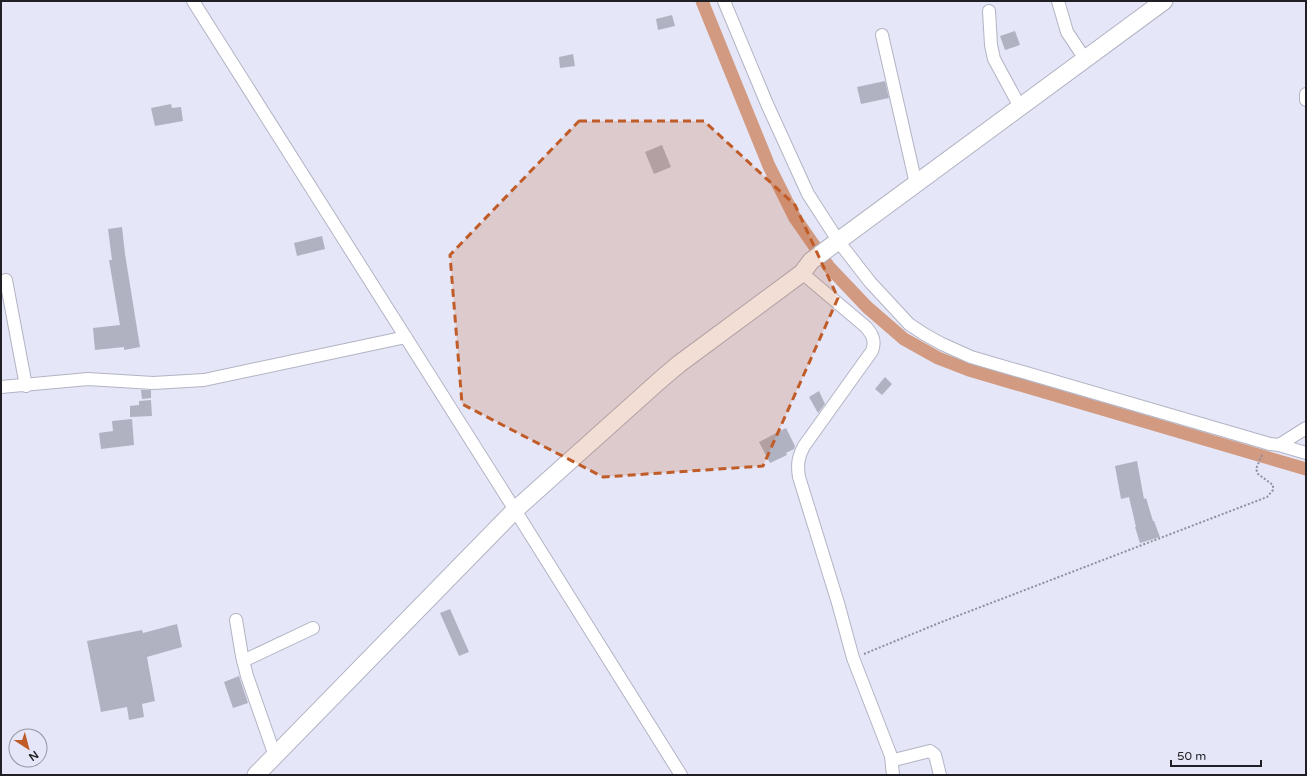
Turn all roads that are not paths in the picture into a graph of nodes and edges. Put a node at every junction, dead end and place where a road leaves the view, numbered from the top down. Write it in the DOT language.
graph roads {
  1 [pos="193,1"];
  2 [pos="724,1"];
  3 [pos="1058,1"];
  4 [pos="1164,1"];
  5 [pos="990,11"];
  6 [pos="882,35"];
  7 [pos="1085,59"];
  8 [pos="1306,94"];
  9 [pos="1306,100"];
  10 [pos="1020,107"];
  11 [pos="916,184"];
  12 [pos="832,246"];
  13 [pos="806,267"];
  14 [pos="6,280"];
  15 [pos="406,337"];
  16 [pos="26,386"];
  17 [pos="1,388"];
  18 [pos="1306,428"];
  19 [pos="1279,445"];
  20 [pos="1306,453"];
  21 [pos="515,510"];
  22 [pos="236,620"];
  23 [pos="313,628"];
  24 [pos="243,662"];
  25 [pos="275,756"];
  26 [pos="896,764"];
  27 [pos="256,775"];
  28 [pos="681,775"];
  29 [pos="940,775"];
  1 -- 15 [label="street"];
  2 -- 12 [label="street"];
  3 -- 7 [label="street"];
  4 -- 7 [label="street"];
  5 -- 10 [label="street"];
  6 -- 11 [label="street"];
  7 -- 10 [label="street"];
  8 -- 9 [label="street"];
  10 -- 11 [label="street"];
  11 -- 12 [label="street"];
  12 -- 13 [label="street"];
  12 -- 19 [label="street"];
  13 -- 21 [label="street"];
  13 -- 26 [label="street"];
  14 -- 16 [label="street"];
  15 -- 16 [label="street"];
  15 -- 21 [label="street"];
  16 -- 17 [label="street"];
  18 -- 19 [label="street"];
  19 -- 20 [label="street"];
  21 -- 25 [label="street"];
  21 -- 28 [label="street"];
  22 -- 24 [label="street"];
  23 -- 24 [label="street"];
  24 -- 25 [label="street"];
  25 -- 27 [label="street"];
  26 -- 29 [label="street"];
}
